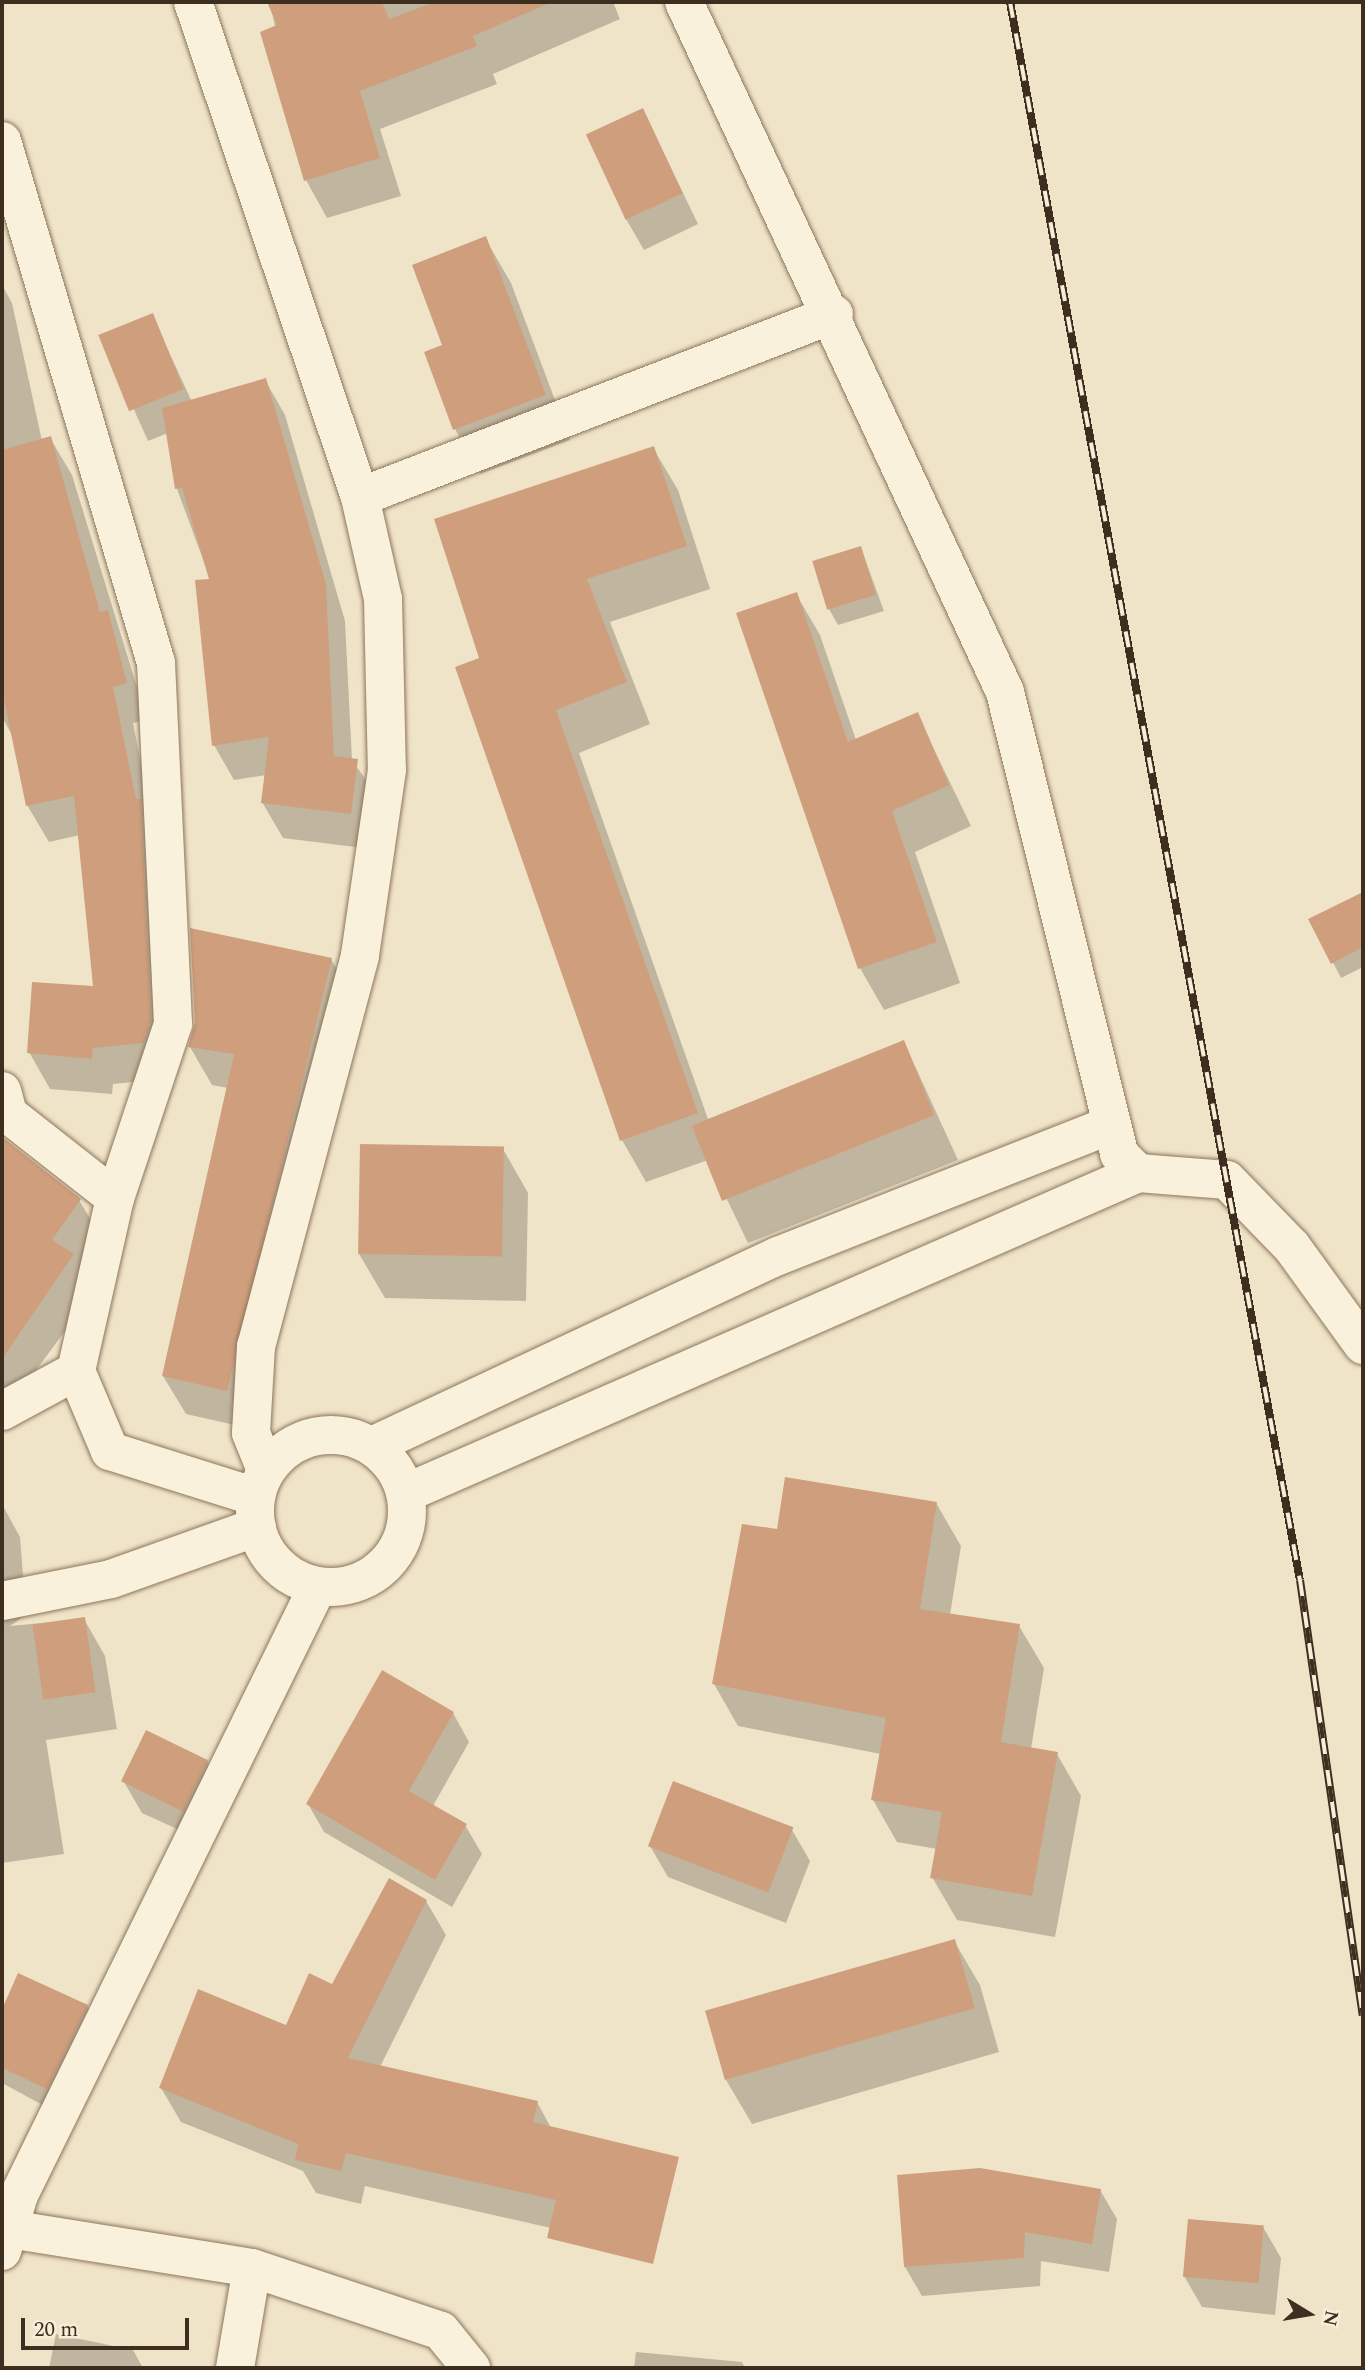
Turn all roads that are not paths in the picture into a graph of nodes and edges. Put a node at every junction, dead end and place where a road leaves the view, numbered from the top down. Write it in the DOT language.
graph roads {
  1 [pos="192,2"];
  2 [pos="684,2"];
  3 [pos="2,141"];
  4 [pos="834,314"];
  5 [pos="360,497"];
  6 [pos="2,1091"];
  7 [pos="1108,1126"];
  8 [pos="1138,1173"];
  9 [pos="115,1198"];
  10 [pos="1363,1345"];
  11 [pos="76,1371"];
  12 [pos="2,1411"];
  13 [pos="372,1446"];
  14 [pos="406,1493"];
  15 [pos="260,1498"];
  16 [pos="318,1586"];
  17 [pos="2,1601"];
  18 [pos="5,2240"];
  19 [pos="252,2268"];
  20 [pos="234,2368"];
  21 [pos="471,2368"];
  1 -- 5 [label="street"];
  2 -- 4 [label="street"];
  3 -- 9 [label="street"];
  4 -- 5 [label="street"];
  4 -- 7 [label="street"];
  5 -- 15 [label="street"];
  6 -- 9 [label="street"];
  7 -- 8 [label="street"];
  7 -- 13 [label="street"];
  8 -- 10 [label="street"];
  8 -- 14 [label="street"];
  9 -- 11 [label="street"];
  11 -- 12 [label="street"];
  11 -- 15 [label="street"];
  13 -- 14 [label="street"];
  13 -- 15 [label="street"];
  14 -- 16 [label="street"];
  15 -- 16 [label="street"];
  15 -- 17 [label="street"];
  16 -- 18 [label="street"];
  18 -- 19 [label="street"];
  19 -- 20 [label="street"];
  19 -- 21 [label="street"];
}
